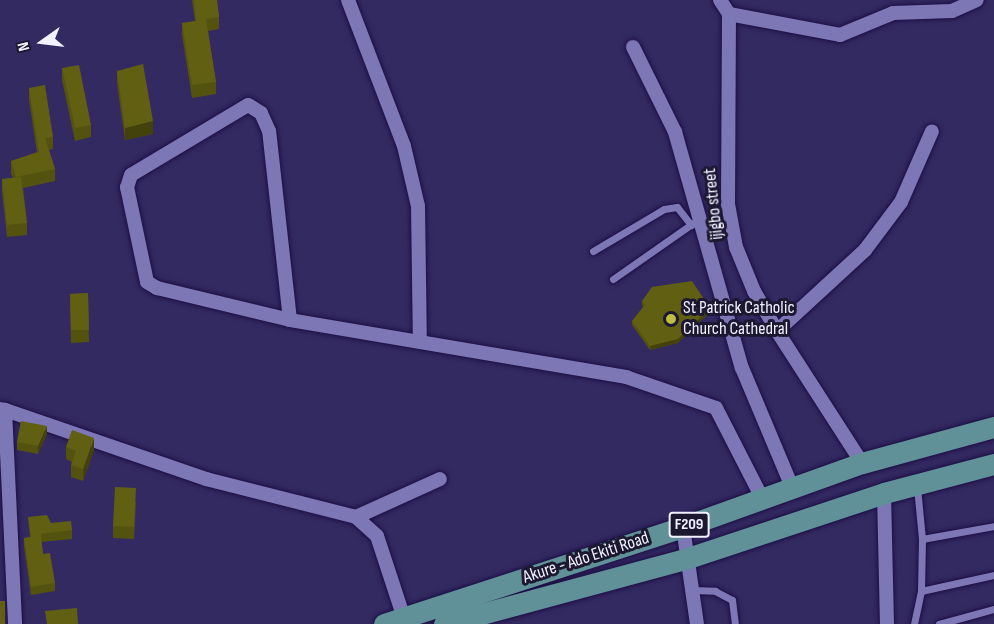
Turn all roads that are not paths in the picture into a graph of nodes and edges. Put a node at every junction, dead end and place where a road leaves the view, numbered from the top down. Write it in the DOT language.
graph roads {
  1 [pos="348,0"];
  2 [pos="720,0"];
  3 [pos="977,0"];
  4 [pos="729,14"];
  5 [pos="633,47"];
  6 [pos="932,131"];
  7 [pos="696,222"];
  8 [pos="593,251"];
  9 [pos="613,279"];
  10 [pos="290,320"];
  11 [pos="777,331"];
  12 [pos="420,341"];
  13 [pos="2,410"];
  14 [pos="994,427"];
  15 [pos="862,463"];
  16 [pos="994,464"];
  17 [pos="440,479"];
  18 [pos="917,485"];
  19 [pos="792,487"];
  20 [pos="884,493"];
  21 [pos="762,498"];
  22 [pos="356,517"];
  23 [pos="994,526"];
  24 [pos="683,527"];
  25 [pos="922,539"];
  26 [pos="688,558"];
  27 [pos="994,575"];
  28 [pos="692,590"];
  29 [pos="921,591"];
  30 [pos="994,609"];
  31 [pos="394,621"];
  32 [pos="15,624"];
  33 [pos="444,624"];
  34 [pos="697,624"];
  35 [pos="735,624"];
  36 [pos="887,624"];
  37 [pos="914,624"];
  38 [pos="939,624"];
  1 -- 12 [label="street"];
  2 -- 4 [label="street"];
  3 -- 4 [label="street"];
  4 -- 11 [label="street, ijigbo street"];
  5 -- 7 [label="street"];
  6 -- 11 [label="street"];
  7 -- 8 [label="lane"];
  7 -- 9 [label="lane"];
  7 -- 19 [label="street"];
  10 -- 10 [label="street"];
  10 -- 12 [label="street"];
  11 -- 15 [label="street, ijigbo street"];
  12 -- 21 [label="street"];
  13 -- 22 [label="street"];
  13 -- 32 [label="street"];
  14 -- 15 [label="main road, Akure - Ado Ekiti Road / F209"];
  15 -- 19 [label="main road, Akure - Ado Ekiti Road / F209"];
  16 -- 18 [label="main road, Akure - Ado Ekiti Road / F209"];
  17 -- 22 [label="street"];
  18 -- 20 [label="main road, Akure - Ado Ekiti Road / F209"];
  18 -- 25 [label="lane"];
  19 -- 21 [label="main road, Akure - Ado Ekiti Road / F209"];
  20 -- 26 [label="main road, Akure - Ado Ekiti Road / F209"];
  20 -- 36 [label="street"];
  21 -- 24 [label="main road, Akure - Ado Ekiti Road / F209"];
  22 -- 31 [label="street"];
  23 -- 25 [label="lane"];
  24 -- 26 [label="street"];
  24 -- 31 [label="main road, Akure - Ado Ekiti Road / F209"];
  25 -- 29 [label="lane"];
  26 -- 28 [label="street"];
  26 -- 33 [label="main road, Akure - Ado Ekiti Road / F209"];
  27 -- 29 [label="lane"];
  28 -- 34 [label="street"];
  28 -- 35 [label="lane"];
  29 -- 37 [label="lane"];
  30 -- 38 [label="lane"];
}
